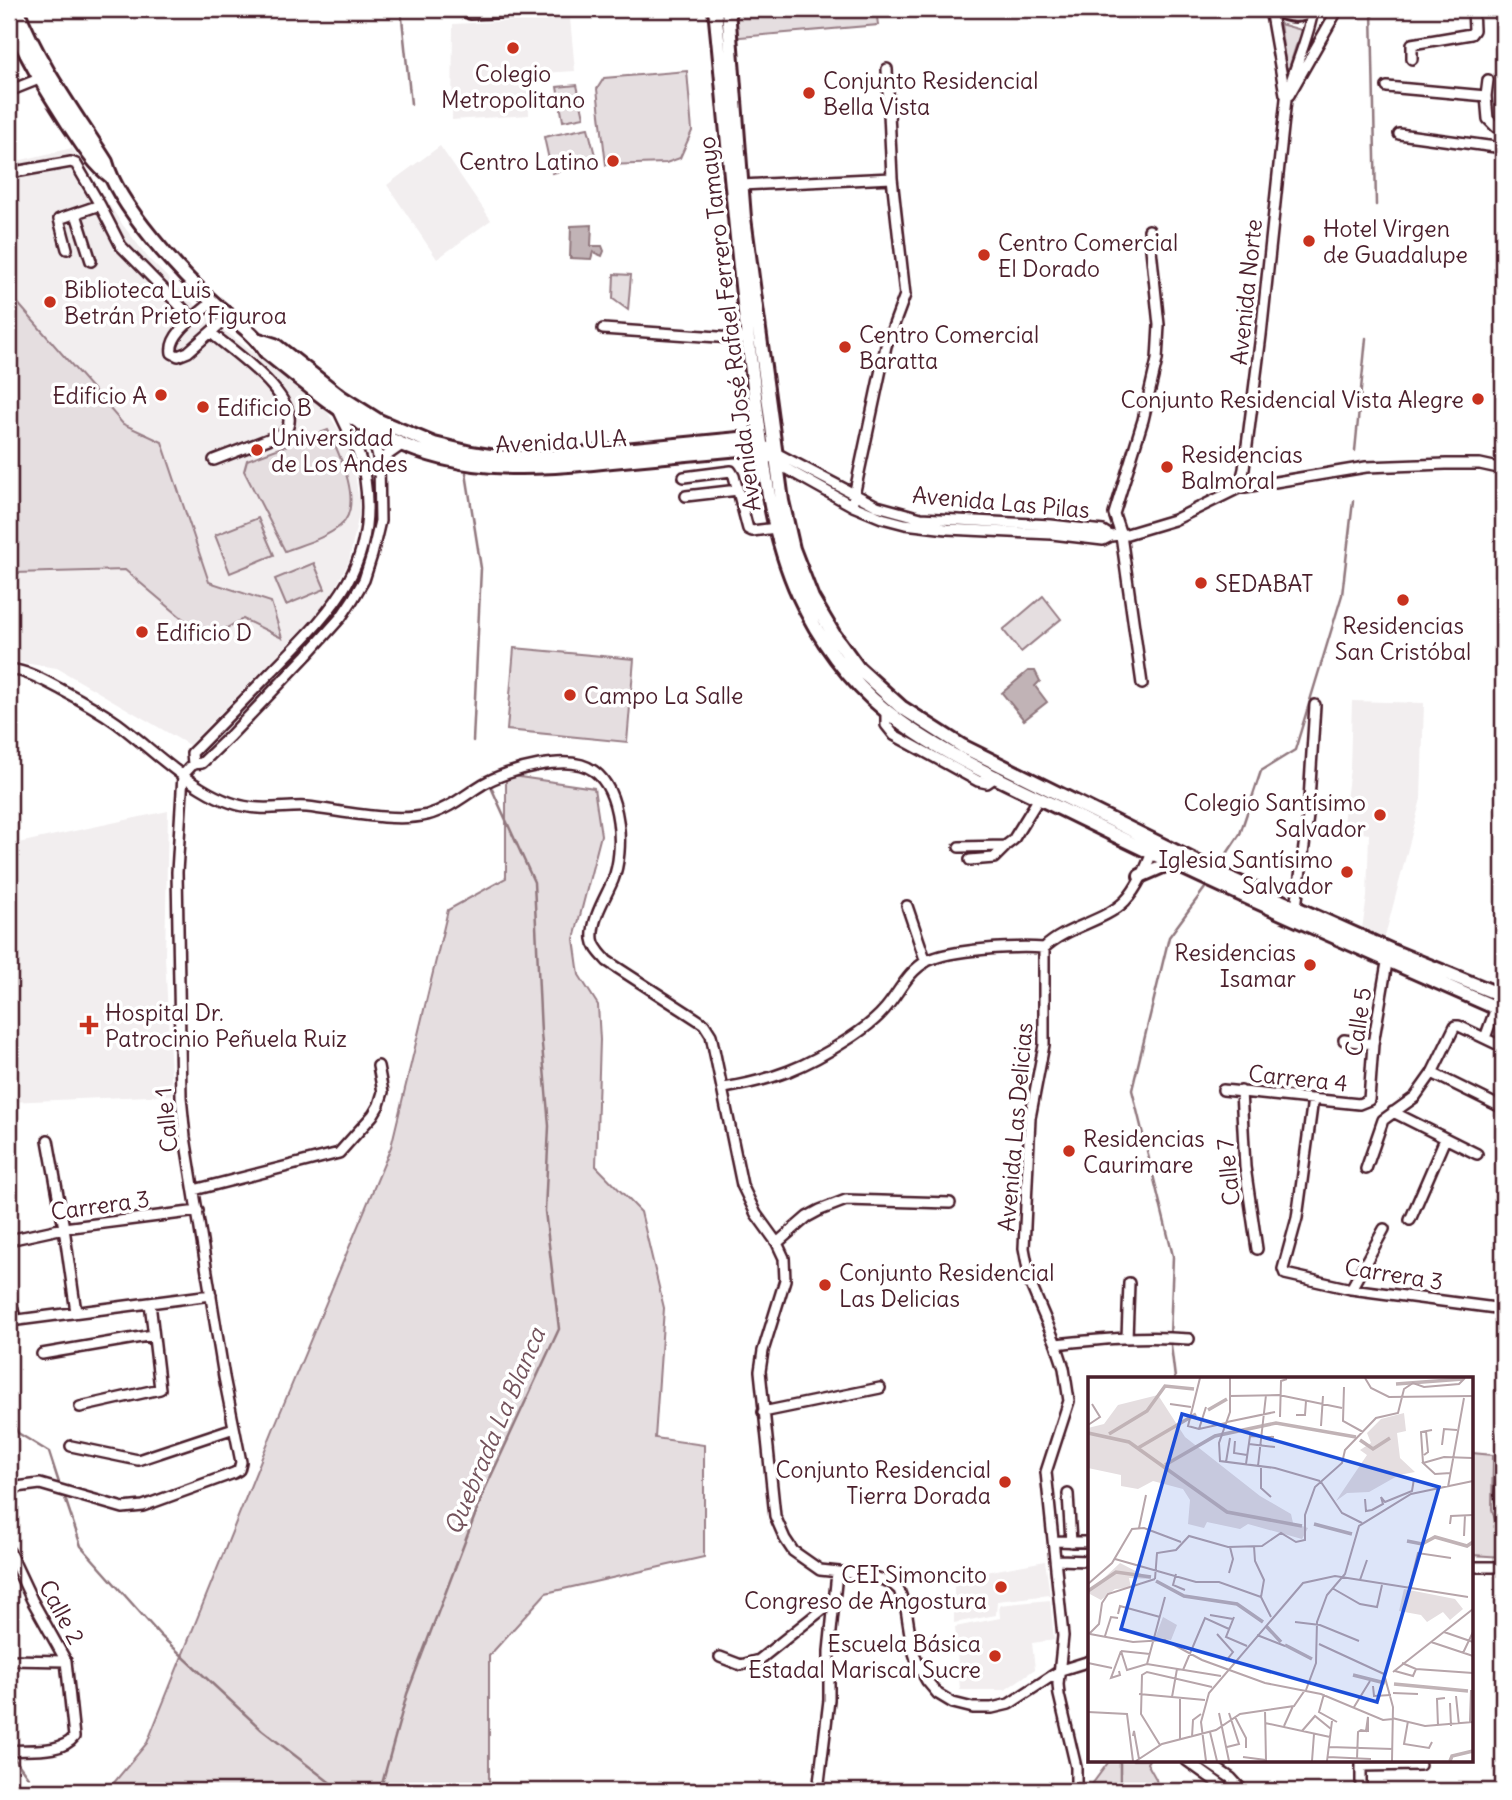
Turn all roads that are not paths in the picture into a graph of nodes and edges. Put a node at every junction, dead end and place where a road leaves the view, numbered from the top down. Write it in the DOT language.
graph roads {
  1 [pos="16,9"];
  2 [pos="607,9"];
  3 [pos="715,9"];
  4 [pos="728,9"];
  5 [pos="1270,9"];
  6 [pos="1276,9"];
  7 [pos="1338,9"];
  8 [pos="1473,9"];
  9 [pos="1314,10"];
  10 [pos="468,12"];
  11 [pos="9,15"];
  12 [pos="1412,59"];
  13 [pos="887,69"];
  14 [pos="39,79"];
  15 [pos="1488,80"];
  16 [pos="1387,87"];
  17 [pos="9,91"];
  18 [pos="1486,96"];
  19 [pos="1286,99"];
  20 [pos="1503,128"];
  21 [pos="1399,134"];
  22 [pos="1503,148"];
  23 [pos="9,173"];
  24 [pos="110,176"];
  25 [pos="892,178"];
  26 [pos="741,185"];
  27 [pos="100,205"];
  28 [pos="76,214"];
  29 [pos="1149,230"];
  30 [pos="67,249"];
  31 [pos="91,261"];
  32 [pos="212,302"];
  33 [pos="229,316"];
  34 [pos="193,319"];
  35 [pos="603,329"];
  36 [pos="211,333"];
  37 [pos="747,339"];
  38 [pos="259,340"];
  39 [pos="337,407"];
  40 [pos="376,430"];
  41 [pos="403,444"];
  42 [pos="768,454"];
  43 [pos="214,460"];
  44 [pos="361,461"];
  45 [pos="379,461"];
  46 [pos="1503,469"];
  47 [pos="684,477"];
  48 [pos="1239,488"];
  49 [pos="738,490"];
  50 [pos="855,494"];
  51 [pos="686,496"];
  52 [pos="852,505"];
  53 [pos="776,528"];
  54 [pos="1116,536"];
  55 [pos="9,669"];
  56 [pos="1142,684"];
  57 [pos="1315,705"];
  58 [pos="193,764"];
  59 [pos="183,775"];
  60 [pos="1039,798"];
  61 [pos="1005,846"];
  62 [pos="959,847"];
  63 [pos="1154,848"];
  64 [pos="970,860"];
  65 [pos="1170,863"];
  66 [pos="1140,877"];
  67 [pos="906,906"];
  68 [pos="1296,907"];
  69 [pos="1044,948"];
  70 [pos="1388,955"];
  71 [pos="926,962"];
  72 [pos="1501,1005"];
  73 [pos="1485,1038"];
  74 [pos="1344,1040"];
  75 [pos="1373,1044"];
  76 [pos="1503,1047"];
  77 [pos="378,1066"];
  78 [pos="1432,1073"];
  79 [pos="724,1088"];
  80 [pos="1223,1090"];
  81 [pos="1241,1091"];
  82 [pos="1313,1099"];
  83 [pos="1368,1100"];
  84 [pos="1503,1108"];
  85 [pos="1393,1112"];
  86 [pos="1445,1139"];
  87 [pos="48,1140"];
  88 [pos="1477,1154"];
  89 [pos="1366,1169"];
  90 [pos="194,1190"];
  91 [pos="950,1203"];
  92 [pos="198,1211"];
  93 [pos="1409,1220"];
  94 [pos="64,1228"];
  95 [pos="1384,1229"];
  96 [pos="9,1240"];
  97 [pos="777,1243"];
  98 [pos="1256,1248"];
  99 [pos="1129,1283"];
  100 [pos="1352,1289"];
  101 [pos="9,1294"];
  102 [pos="211,1296"];
  103 [pos="150,1303"];
  104 [pos="1503,1308"];
  105 [pos="75,1312"];
  106 [pos="153,1335"];
  107 [pos="1127,1338"];
  108 [pos="1189,1339"];
  109 [pos="1056,1344"];
  110 [pos="42,1354"];
  111 [pos="880,1388"];
  112 [pos="79,1407"];
  113 [pos="763,1412"];
  114 [pos="234,1428"];
  115 [pos="1503,1435"];
  116 [pos="71,1446"];
  117 [pos="9,1488"];
  118 [pos="1068,1494"];
  119 [pos="1503,1508"];
  120 [pos="1054,1541"];
  121 [pos="1071,1542"];
  122 [pos="1088,1542"];
  123 [pos="9,1550"];
  124 [pos="1057,1560"];
  125 [pos="1088,1561"];
  126 [pos="1474,1567"];
  127 [pos="1503,1567"];
  128 [pos="837,1573"];
  129 [pos="834,1601"];
  130 [pos="720,1657"];
  131 [pos="9,1661"];
  132 [pos="66,1661"];
  133 [pos="1088,1662"];
  134 [pos="1061,1670"];
  135 [pos="9,1751"];
  136 [pos="1189,1762"];
  137 [pos="1207,1762"];
  138 [pos="1361,1763"];
  139 [pos="1420,1765"];
  140 [pos="818,1791"];
  141 [pos="1076,1791"];
  142 [pos="1229,1791"];
  143 [pos="1243,1791"];
  144 [pos="1361,1791"];
  1 -- 24 [label="street, Avenida ULA"];
  2 -- 10 [label="street"];
  3 -- 37 [label="street, Avenida José Rafael Ferrero Tamayo"];
  4 -- 26 [label="street, Avenida José Rafael Ferrero Tamayo"];
  5 -- 19 [label="street, Avenida Norte"];
  6 -- 9 [label="street"];
  7 -- 19 [label="street"];
  8 -- 12 [label="street"];
  9 -- 19 [label="street, Avenida Norte"];
  11 -- 14 [label="street, Avenida ULA"];
  13 -- 25 [label="street"];
  14 -- 17 [label="street"];
  14 -- 24 [label="street, Avenida ULA"];
  15 -- 18 [label="street"];
  16 -- 18 [label="street"];
  18 -- 20 [label="street"];
  19 -- 48 [label="street, Avenida Norte"];
  21 -- 22 [label="street"];
  23 -- 27 [label="street"];
  24 -- 32 [label="street, Avenida ULA"];
  25 -- 26 [label="street"];
  25 -- 50 [label="street"];
  26 -- 42 [label="street, Avenida José Rafael Ferrero Tamayo"];
  27 -- 28 [label="street"];
  27 -- 34 [label="street"];
  28 -- 30 [label="street"];
  28 -- 31 [label="street"];
  29 -- 54 [label="street"];
  32 -- 33 [label="street, Avenida ULA"];
  32 -- 34 [label="street"];
  33 -- 36 [label="street"];
  33 -- 38 [label="street, Avenida ULA"];
  34 -- 36 [label="street"];
  35 -- 37 [label="street"];
  36 -- 43 [label="street"];
  37 -- 42 [label="street, Avenida José Rafael Ferrero Tamayo"];
  38 -- 39 [label="street, Avenida ULA"];
  38 -- 40 [label="street, Avenida ULA"];
  39 -- 40 [label="street, Avenida ULA"];
  39 -- 44 [label="street"];
  40 -- 41 [label="street, Avenida ULA"];
  40 -- 42 [label="street, Avenida ULA"];
  40 -- 44 [label="street"];
  40 -- 45 [label="street"];
  41 -- 42 [label="street, Avenida ULA"];
  41 -- 45 [label="street"];
  42 -- 50 [label="street, Avenida Las Pilas"];
  42 -- 52 [label="street, Avenida Las Pilas"];
  42 -- 53 [label="street, Avenida José Rafael Ferrero Tamayo"];
  42 -- 63 [label="street, Avenida José Rafael Ferrero Tamayo"];
  44 -- 58 [label="street"];
  45 -- 58 [label="street"];
  46 -- 48 [label="street, Avenida Las Pilas"];
  47 -- 49 [label="street"];
  48 -- 54 [label="street, Avenida Las Pilas"];
  49 -- 51 [label="street"];
  49 -- 53 [label="street"];
  50 -- 52 [label="street"];
  50 -- 54 [label="street, Avenida Las Pilas"];
  52 -- 54 [label="street, Avenida Las Pilas"];
  53 -- 60 [label="street, Avenida José Rafael Ferrero Tamayo"];
  54 -- 56 [label="street"];
  55 -- 59 [label="street"];
  57 -- 68 [label="street"];
  58 -- 59 [label="street"];
  59 -- 79 [label="street"];
  59 -- 90 [label="street, Calle 1"];
  60 -- 61 [label="street"];
  60 -- 63 [label="street, Avenida José Rafael Ferrero Tamayo"];
  61 -- 62 [label="street"];
  61 -- 64 [label="street"];
  63 -- 65 [label="street, Avenida José Rafael Ferrero Tamayo"];
  63 -- 66 [label="street"];
  63 -- 68 [label="street, Avenida José Rafael Ferrero Tamayo"];
  65 -- 66 [label="street"];
  65 -- 70 [label="street, Avenida José Rafael Ferrero Tamayo"];
  66 -- 69 [label="street"];
  67 -- 71 [label="street"];
  68 -- 70 [label="street, Avenida José Rafael Ferrero Tamayo"];
  69 -- 71 [label="street"];
  69 -- 109 [label="street, Avenida Las Delicias"];
  70 -- 72 [label="street, Avenida José Rafael Ferrero Tamayo"];
  70 -- 75 [label="street, Calle 5"];
  71 -- 79 [label="street"];
  72 -- 73 [label="street"];
  73 -- 76 [label="street"];
  73 -- 78 [label="street"];
  74 -- 75 [label="street"];
  75 -- 83 [label="street, Calle 5"];
  77 -- 90 [label="street"];
  78 -- 84 [label="street"];
  78 -- 85 [label="street"];
  79 -- 97 [label="street"];
  80 -- 81 [label="street, Carrera 4"];
  81 -- 82 [label="street, Carrera 4"];
  81 -- 98 [label="street, Calle 7"];
  82 -- 83 [label="street, Carrera 4"];
  82 -- 100 [label="street, Carrera 3"];
  85 -- 86 [label="street"];
  85 -- 89 [label="street"];
  86 -- 88 [label="street"];
  86 -- 93 [label="street"];
  87 -- 94 [label="street"];
  90 -- 92 [label="street, Calle 1"];
  91 -- 97 [label="street"];
  92 -- 94 [label="street, Carrera 3"];
  92 -- 102 [label="street, Calle 1"];
  94 -- 96 [label="street, Carrera 3"];
  94 -- 105 [label="street"];
  95 -- 100 [label="street"];
  97 -- 113 [label="street"];
  99 -- 107 [label="street"];
  100 -- 104 [label="street, Carrera 3"];
  101 -- 105 [label="street"];
  102 -- 103 [label="street"];
  102 -- 114 [label="street, Calle 1"];
  103 -- 105 [label="street"];
  103 -- 106 [label="street"];
  106 -- 110 [label="street"];
  106 -- 112 [label="street"];
  107 -- 108 [label="street"];
  107 -- 109 [label="street"];
  109 -- 120 [label="street, Avenida Las Delicias"];
  111 -- 113 [label="street"];
  113 -- 128 [label="street"];
  114 -- 116 [label="street"];
  114 -- 117 [label="street, Calle 1"];
  115 -- 119 [label="street"];
  118 -- 121 [label="street"];
  120 -- 121 [label="street"];
  120 -- 124 [label="street, Avenida Las Delicias"];
  121 -- 122 [label="street"];
  123 -- 132 [label="street, Calle 2"];
  124 -- 125 [label="street"];
  124 -- 134 [label="street, Avenida Las Delicias"];
  126 -- 127 [label="street"];
  128 -- 129 [label="street"];
  128 -- 134 [label="street"];
  129 -- 130 [label="street"];
  129 -- 140 [label="street"];
  131 -- 132 [label="street"];
  132 -- 135 [label="street, Calle 2"];
  133 -- 134 [label="street"];
  134 -- 141 [label="street, Avenida Las Delicias"];
  136 -- 142 [label="street"];
  137 -- 143 [label="street"];
  138 -- 139 [label="street"];
  138 -- 144 [label="street"];
}
